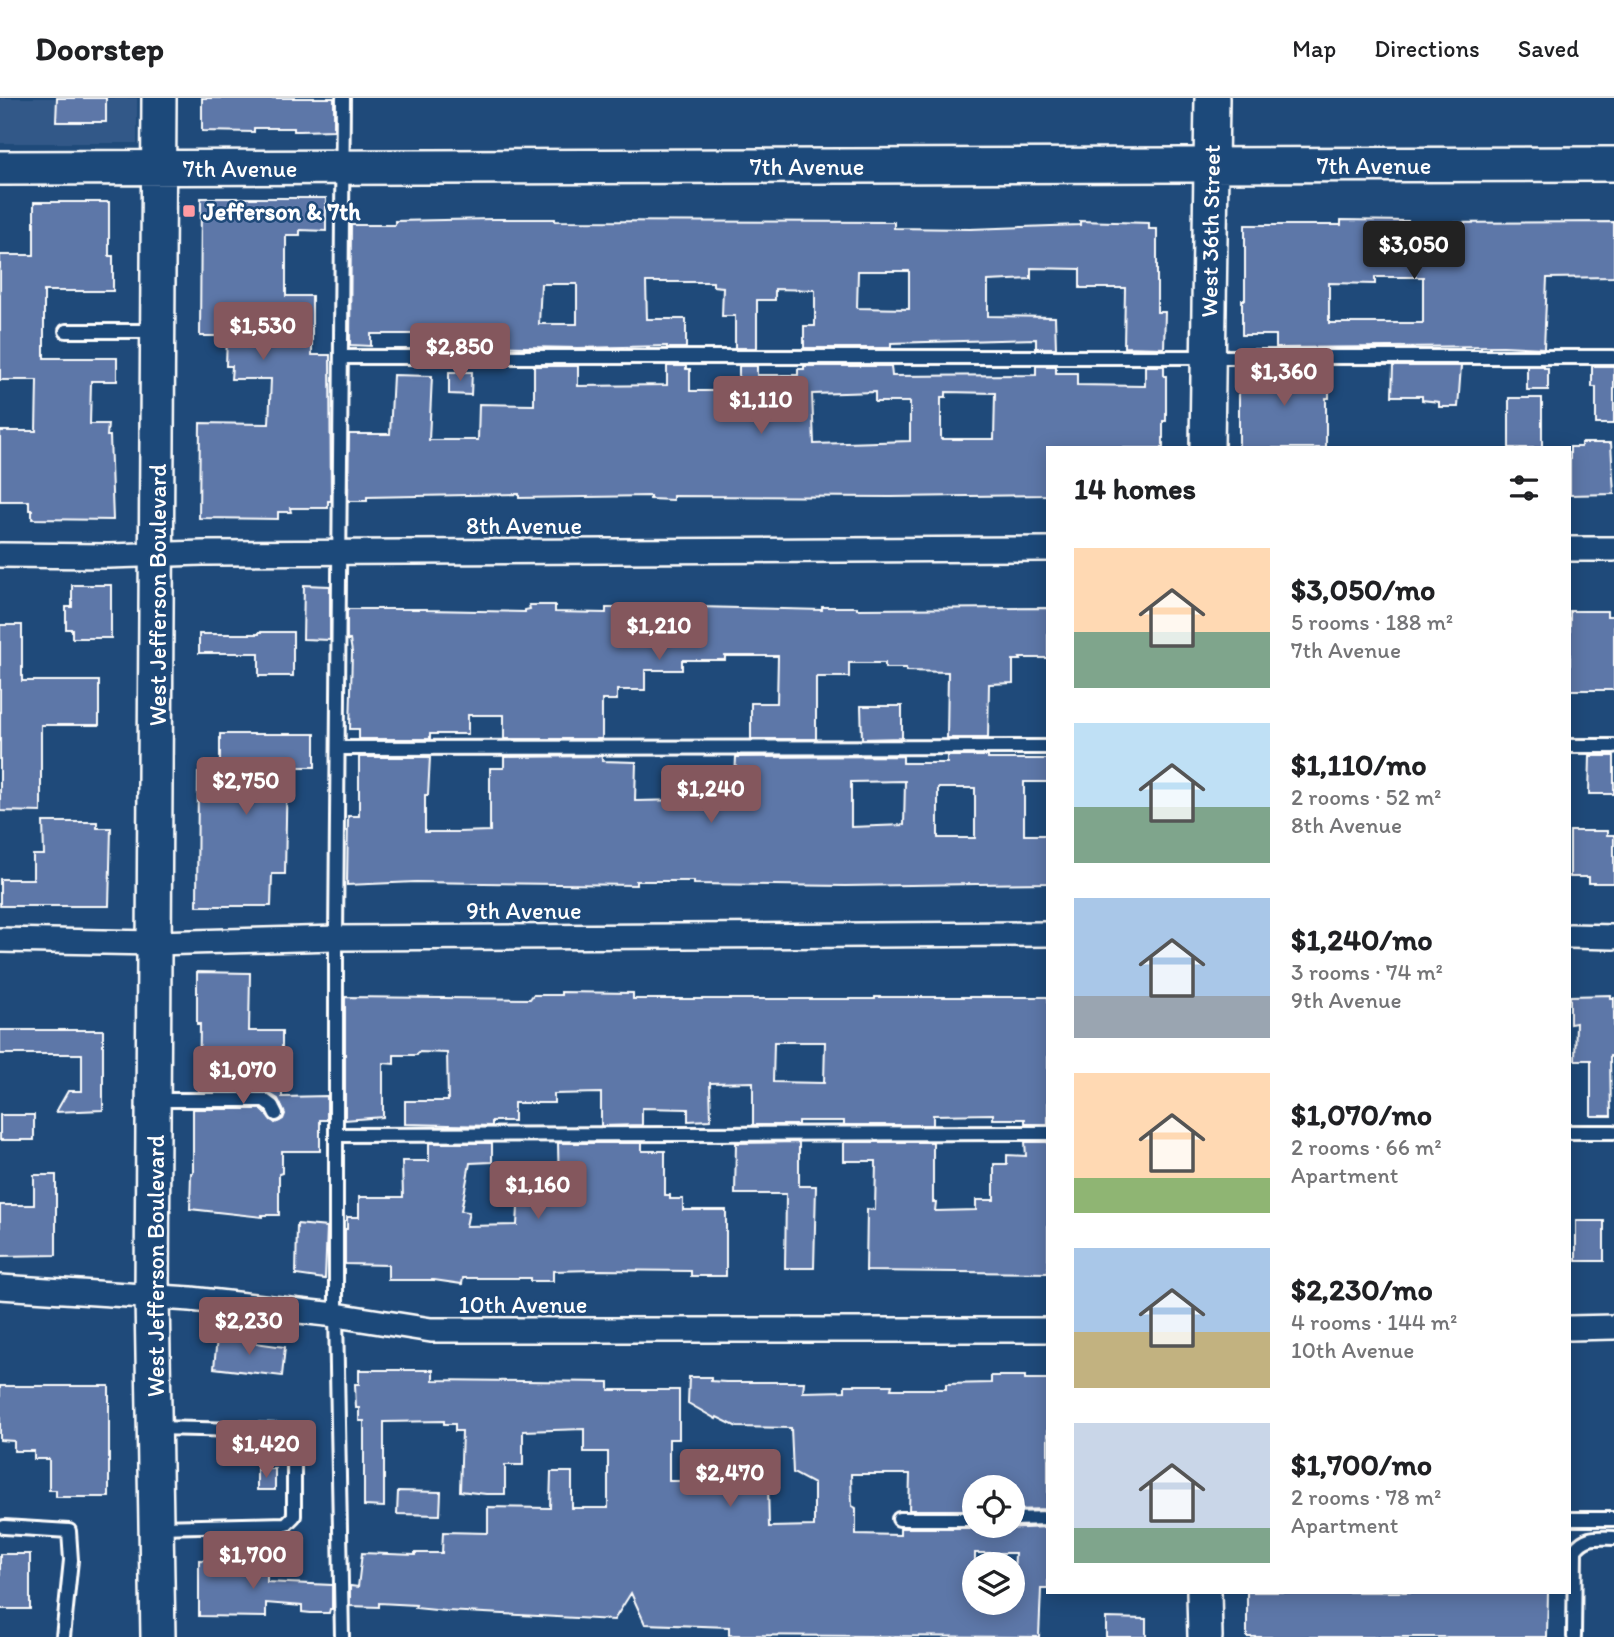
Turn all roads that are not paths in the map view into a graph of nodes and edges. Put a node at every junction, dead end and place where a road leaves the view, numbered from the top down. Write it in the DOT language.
graph roads {
  1 [pos="159,98"];
  2 [pos="343,98"];
  3 [pos="1212,98"];
  4 [pos="1614,164"];
  5 [pos="1212,165"];
  6 [pos="158,167"];
  7 [pos="343,168"];
  8 [pos="0,169"];
  9 [pos="66,331"];
  10 [pos="158,331"];
  11 [pos="341,357"];
  12 [pos="1208,357"];
  13 [pos="1614,357"];
  14 [pos="1207,446"];
  15 [pos="1571,549"];
  16 [pos="1614,549"];
  17 [pos="1046,550"];
  18 [pos="340,552"];
  19 [pos="0,555"];
  20 [pos="157,555"];
  21 [pos="1571,746"];
  22 [pos="1614,746"];
  23 [pos="1046,747"];
  24 [pos="338,748"];
  25 [pos="1046,933"];
  26 [pos="1571,936"];
  27 [pos="336,937"];
  28 [pos="1614,937"];
  29 [pos="0,940"];
  30 [pos="154,943"];
  31 [pos="155,1100"];
  32 [pos="276,1114"];
  33 [pos="1571,1132"];
  34 [pos="1614,1132"];
  35 [pos="1046,1133"];
  36 [pos="336,1135"];
  37 [pos="0,1287"];
  38 [pos="152,1297"];
  39 [pos="336,1315"];
  40 [pos="1614,1327"];
  41 [pos="1571,1328"];
  42 [pos="1046,1330"];
  43 [pos="155,1428"];
  44 [pos="1046,1518"];
  45 [pos="899,1519"];
  46 [pos="962,1519"];
  47 [pos="1025,1519"];
  48 [pos="1571,1519"];
  49 [pos="1614,1519"];
  50 [pos="4,1527"];
  51 [pos="157,1527"];
  52 [pos="1614,1538"];
  53 [pos="1204,1594"];
  54 [pos="63,1637"];
  55 [pos="158,1637"];
  56 [pos="342,1637"];
  57 [pos="1205,1637"];
  58 [pos="1574,1637"];
  1 -- 6 [label="street, West Jefferson Boulevard"];
  2 -- 7 [label="lane"];
  3 -- 5 [label="street, West 36th Street"];
  4 -- 5 [label="street, 7th Avenue"];
  5 -- 7 [label="street, 7th Avenue"];
  5 -- 12 [label="street, West 36th Street"];
  6 -- 7 [label="street, 7th Avenue"];
  6 -- 8 [label="street, 7th Avenue"];
  6 -- 10 [label="street, West Jefferson Boulevard"];
  7 -- 11 [label="lane"];
  9 -- 10 [label="lane"];
  10 -- 20 [label="street, West Jefferson Boulevard"];
  11 -- 12 [label="lane"];
  11 -- 18 [label="lane"];
  12 -- 13 [label="lane"];
  12 -- 14 [label="street, West 36th Street"];
  15 -- 16 [label="street"];
  17 -- 18 [label="street, 8th Avenue"];
  18 -- 20 [label="street, 8th Avenue"];
  18 -- 24 [label="lane"];
  19 -- 20 [label="street, 8th Avenue"];
  20 -- 30 [label="street, West Jefferson Boulevard"];
  21 -- 22 [label="lane"];
  23 -- 24 [label="lane"];
  24 -- 27 [label="lane"];
  25 -- 27 [label="street, 9th Avenue"];
  26 -- 28 [label="street"];
  27 -- 30 [label="street, 9th Avenue"];
  27 -- 36 [label="lane"];
  29 -- 30 [label="street, 9th Avenue"];
  30 -- 31 [label="street, West Jefferson Boulevard"];
  31 -- 32 [label="lane"];
  31 -- 38 [label="street, West Jefferson Boulevard"];
  33 -- 34 [label="lane"];
  35 -- 36 [label="lane"];
  36 -- 39 [label="lane"];
  37 -- 38 [label="street, 10th Avenue"];
  38 -- 39 [label="street, 10th Avenue"];
  38 -- 43 [label="street, West Jefferson Boulevard"];
  39 -- 42 [label="street, 10th Avenue"];
  39 -- 56 [label="lane"];
  40 -- 41 [label="street"];
  43 -- 51 [label="street, West Jefferson Boulevard"];
  43 -- 51 [label="lane"];
  44 -- 47 [label="lane"];
  45 -- 46 [label="lane"];
  48 -- 49 [label="lane"];
  50 -- 54 [label="lane"];
  51 -- 55 [label="street, West Jefferson Boulevard"];
  52 -- 58 [label="lane"];
  53 -- 57 [label="street"];
}
